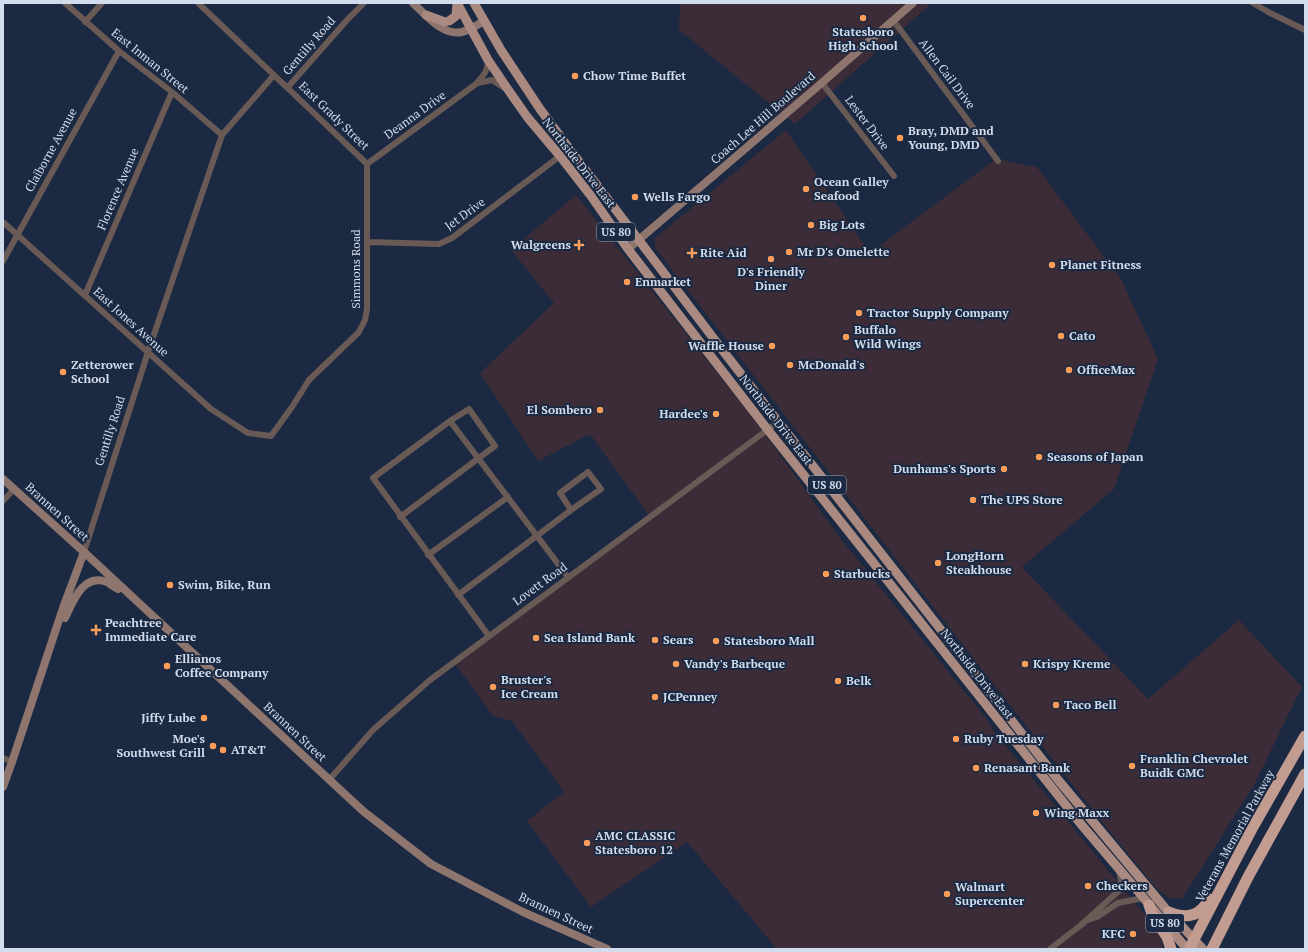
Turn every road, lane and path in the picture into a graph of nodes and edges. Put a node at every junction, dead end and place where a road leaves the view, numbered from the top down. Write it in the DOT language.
graph roads {
  1 [pos="65,3"];
  2 [pos="102,3"];
  3 [pos="198,3"];
  4 [pos="364,3"];
  5 [pos="413,3"];
  6 [pos="457,3"];
  7 [pos="474,3"];
  8 [pos="913,3"];
  9 [pos="1253,3"];
  10 [pos="426,15"];
  11 [pos="893,20"];
  12 [pos="484,21"];
  13 [pos="85,22"];
  14 [pos="470,29"];
  15 [pos="1305,30"];
  16 [pos="119,51"];
  17 [pos="488,60"];
  18 [pos="274,75"];
  19 [pos="822,82"];
  20 [pos="476,84"];
  21 [pos="288,87"];
  22 [pos="509,91"];
  23 [pos="172,92"];
  24 [pos="222,135"];
  25 [pos="560,156"];
  26 [pos="998,161"];
  27 [pos="367,164"];
  28 [pos="894,176"];
  29 [pos="3,222"];
  30 [pos="17,234"];
  31 [pos="639,240"];
  32 [pos="367,242"];
  33 [pos="628,249"];
  34 [pos="3,261"];
  35 [pos="85,295"];
  36 [pos="148,352"];
  37 [pos="450,421"];
  38 [pos="778,422"];
  39 [pos="768,430"];
  40 [pos="248,433"];
  41 [pos="479,459"];
  42 [pos="3,479"];
  43 [pos="14,489"];
  44 [pos="508,497"];
  45 [pos="3,501"];
  46 [pos="571,510"];
  47 [pos="400,517"];
  48 [pos="536,536"];
  49 [pos="84,552"];
  50 [pos="428,556"];
  51 [pos="568,577"];
  52 [pos="458,595"];
  53 [pos="133,598"];
  54 [pos="489,636"];
  55 [pos="47,656"];
  56 [pos="1305,736"];
  57 [pos="3,758"];
  58 [pos="12,762"];
  59 [pos="1305,774"];
  60 [pos="329,780"];
  61 [pos="3,787"];
  62 [pos="1269,798"];
  63 [pos="1119,869"];
  64 [pos="1146,902"];
  65 [pos="1169,912"];
  66 [pos="1227,919"];
  67 [pos="1085,922"];
  68 [pos="1190,946"];
  69 [pos="606,949"];
  70 [pos="1050,949"];
  71 [pos="1171,949"];
  72 [pos="1203,949"];
  73 [pos="1212,949"];
  74 [pos="1222,949"];
  1 -- 13 [label="street, East Inman Street"];
  2 -- 13 [label="street"];
  3 -- 18 [label="street, East Grady Street"];
  4 -- 21 [label="street, Gentilly Road"];
  5 -- 10 [label="street"];
  6 -- 10 [label="main road"];
  6 -- 14 [label="main road, Northside Drive East / US 80"];
  7 -- 12 [label="main road, Northside Drive East / US 80"];
  8 -- 11 [label="street, Coach Lee Hill Boulevard"];
  9 -- 15 [label="street"];
  10 -- 14 [label="street"];
  11 -- 19 [label="street, Coach Lee Hill Boulevard"];
  11 -- 26 [label="street, Allen Cail Drive"];
  12 -- 14 [label="street"];
  12 -- 31 [label="main road, Northside Drive East / US 80"];
  13 -- 16 [label="street, East Inman Street"];
  14 -- 17 [label="main road, Northside Drive East / US 80"];
  16 -- 23 [label="street, East Inman Street"];
  16 -- 30 [label="street, Claiborne Avenue"];
  17 -- 20 [label="street, Deanna Drive"];
  17 -- 22 [label="main road, Northside Drive East / US 80"];
  18 -- 21 [label="street, East Grady Street"];
  18 -- 24 [label="street, Gentilly Road"];
  19 -- 28 [label="street, Lester Drive"];
  19 -- 31 [label="street, Coach Lee Hill Boulevard"];
  20 -- 22 [label="street, Deanna Drive"];
  20 -- 27 [label="street, Deanna Drive"];
  21 -- 27 [label="street, East Grady Street"];
  22 -- 25 [label="main road, Northside Drive East / US 80"];
  23 -- 24 [label="street, East Inman Street"];
  23 -- 35 [label="street, Florence Avenue"];
  24 -- 36 [label="street, Gentilly Road"];
  25 -- 32 [label="street, Jet Drive"];
  25 -- 33 [label="main road, Northside Drive East / US 80"];
  27 -- 32 [label="street, Simmons Road"];
  29 -- 30 [label="street, East Jones Avenue"];
  30 -- 34 [label="street, Claiborne Avenue"];
  30 -- 35 [label="street, East Jones Avenue"];
  31 -- 33 [label="street, Coach Lee Hill Boulevard"];
  31 -- 38 [label="main road, Northside Drive East / US 80"];
  32 -- 40 [label="street, Simmons Road"];
  33 -- 39 [label="main road, Northside Drive East / US 80"];
  35 -- 36 [label="street, East Jones Avenue"];
  36 -- 40 [label="street, East Jones Avenue"];
  36 -- 49 [label="street, Gentilly Road"];
  37 -- 41 [label="street"];
  37 -- 41 [label="street"];
  37 -- 47 [label="street"];
  38 -- 39 [label="street, Lovett Road"];
  38 -- 65 [label="main road, Northside Drive East / US 80"];
  39 -- 51 [label="street, Lovett Road"];
  39 -- 63 [label="main road, Northside Drive East / US 80"];
  41 -- 44 [label="street"];
  41 -- 47 [label="street"];
  42 -- 43 [label="street, Brannen Street"];
  43 -- 45 [label="street"];
  43 -- 49 [label="street, Brannen Street"];
  44 -- 48 [label="street"];
  44 -- 50 [label="street"];
  46 -- 46 [label="street"];
  46 -- 48 [label="street"];
  47 -- 50 [label="street"];
  48 -- 51 [label="street"];
  48 -- 52 [label="street"];
  49 -- 53 [label="street, Brannen Street"];
  49 -- 55 [label="street, Gentilly Road"];
  50 -- 52 [label="street"];
  51 -- 54 [label="street, Lovett Road"];
  52 -- 54 [label="street"];
  53 -- 55 [label="street"];
  53 -- 60 [label="street, Brannen Street"];
  54 -- 60 [label="street, Lovett Road"];
  55 -- 58 [label="street, Gentilly Road"];
  56 -- 62 [label="highway, Veterans Memorial Parkway"];
  57 -- 58 [label="street"];
  58 -- 61 [label="street, Gentilly Road"];
  59 -- 66 [label="highway"];
  60 -- 69 [label="street, Brannen Street"];
  62 -- 65 [label="highway"];
  62 -- 68 [label="highway, Veterans Memorial Parkway"];
  63 -- 64 [label="main road, Northside Drive East / US 80"];
  63 -- 67 [label="street"];
  64 -- 67 [label="street"];
  64 -- 68 [label="main road, Northside Drive East / US 80"];
  64 -- 71 [label="highway"];
  65 -- 68 [label="main road, Northside Drive East / US 80"];
  66 -- 73 [label="highway"];
  66 -- 74 [label="highway"];
  67 -- 70 [label="street"];
  68 -- 72 [label="main road, Northside Drive East / US 80"];
}
